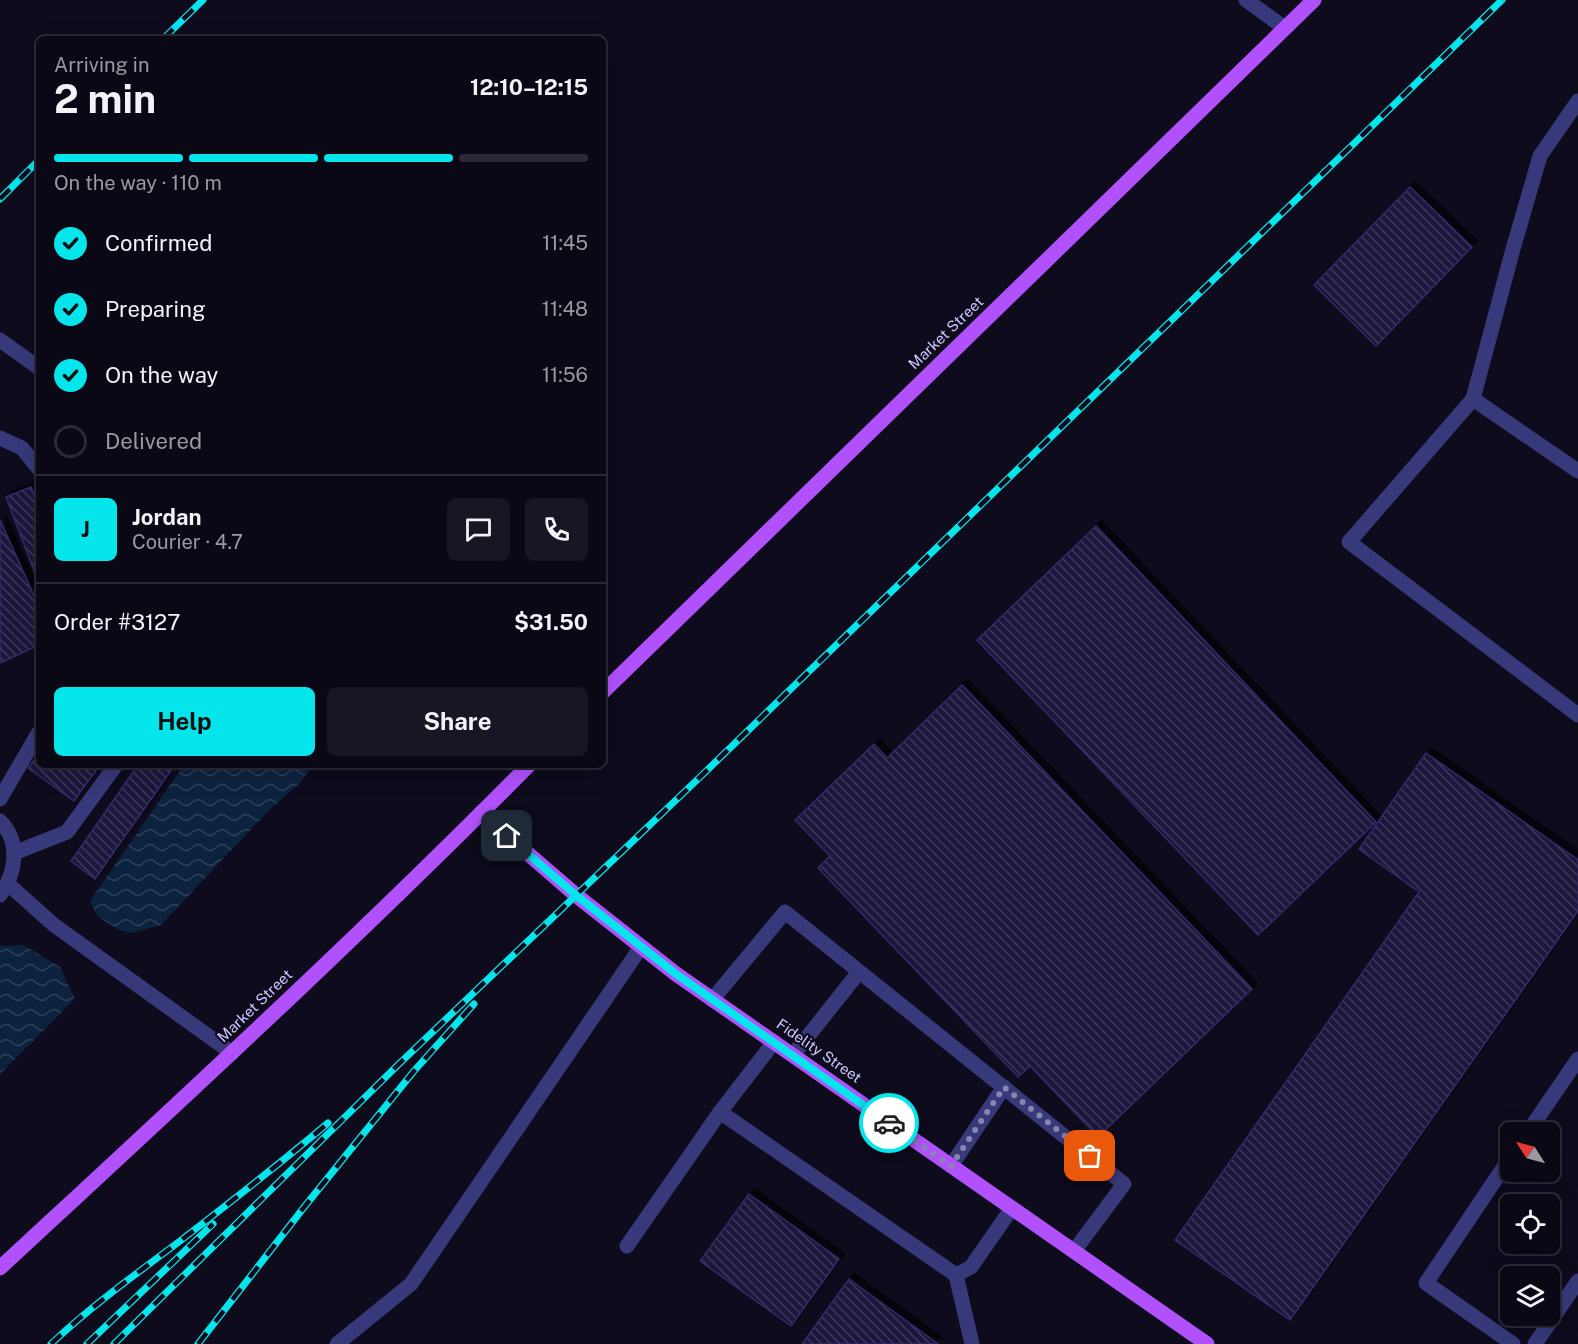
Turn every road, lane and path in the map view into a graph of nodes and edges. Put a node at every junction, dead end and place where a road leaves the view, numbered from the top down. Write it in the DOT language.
graph roads {
  1 [pos="1246,0"];
  2 [pos="1314,0"];
  3 [pos="1285,28"];
  4 [pos="1578,101"];
  5 [pos="0,340"];
  6 [pos="36,366"];
  7 [pos="1473,399"];
  8 [pos="0,438"];
  9 [pos="36,465"];
  10 [pos="1578,471"];
  11 [pos="606,689"];
  12 [pos="1578,715"];
  13 [pos="36,737"];
  14 [pos="114,768"];
  15 [pos="526,768"];
  16 [pos="0,800"];
  17 [pos="481,813"];
  18 [pos="0,821"];
  19 [pos="14,853"];
  20 [pos="4,889"];
  21 [pos="641,947"];
  22 [pos="859,972"];
  23 [pos="712,1000"];
  24 [pos="774,1042"];
  25 [pos="232,1053"];
  26 [pos="793,1055"];
  27 [pos="1578,1059"];
  28 [pos="1004,1087"];
  29 [pos="720,1112"];
  30 [pos="1535,1122"];
  31 [pos="951,1166"];
  32 [pos="1500,1173"];
  33 [pos="1012,1208"];
  34 [pos="627,1246"];
  35 [pos="1074,1251"];
  36 [pos="0,1268"];
  37 [pos="956,1275"];
  38 [pos="1578,1281"];
  39 [pos="337,1344"];
  40 [pos="972,1344"];
  41 [pos="1207,1344"];
  42 [pos="1513,1344"];
  43 [pos="1535,1344"];
  1 -- 3 [label="street"];
  2 -- 3 [label="main road, Market Street"];
  3 -- 11 [label="main road, Market Street"];
  4 -- 7 [label="street"];
  5 -- 6 [label="street"];
  7 -- 10 [label="street"];
  7 -- 12 [label="street"];
  8 -- 9 [label="street"];
  13 -- 16 [label="street"];
  14 -- 19 [label="street"];
  15 -- 17 [label="main road, Market Street"];
  17 -- 21 [label="main road, Fidelity Street"];
  17 -- 25 [label="main road, Market Street"];
  18 -- 19 [label="street"];
  19 -- 20 [label="street"];
  20 -- 25 [label="street"];
  21 -- 23 [label="main road, Fidelity Street"];
  21 -- 39 [label="street"];
  22 -- 23 [label="street"];
  22 -- 26 [label="street"];
  22 -- 28 [label="street"];
  23 -- 24 [label="main road, Fidelity Street"];
  24 -- 26 [label="main road, Fidelity Street"];
  24 -- 29 [label="street"];
  25 -- 36 [label="main road, Market Street"];
  26 -- 31 [label="main road, Fidelity Street"];
  27 -- 30 [label="street"];
  28 -- 31 [label="street"];
  28 -- 35 [label="street"];
  29 -- 34 [label="street"];
  29 -- 37 [label="street"];
  31 -- 33 [label="main road, Fidelity Street"];
  32 -- 42 [label="street"];
  33 -- 35 [label="main road, Fidelity Street"];
  33 -- 37 [label="street"];
  35 -- 41 [label="main road, Fidelity Street"];
  37 -- 40 [label="street"];
  38 -- 43 [label="street"];
}
